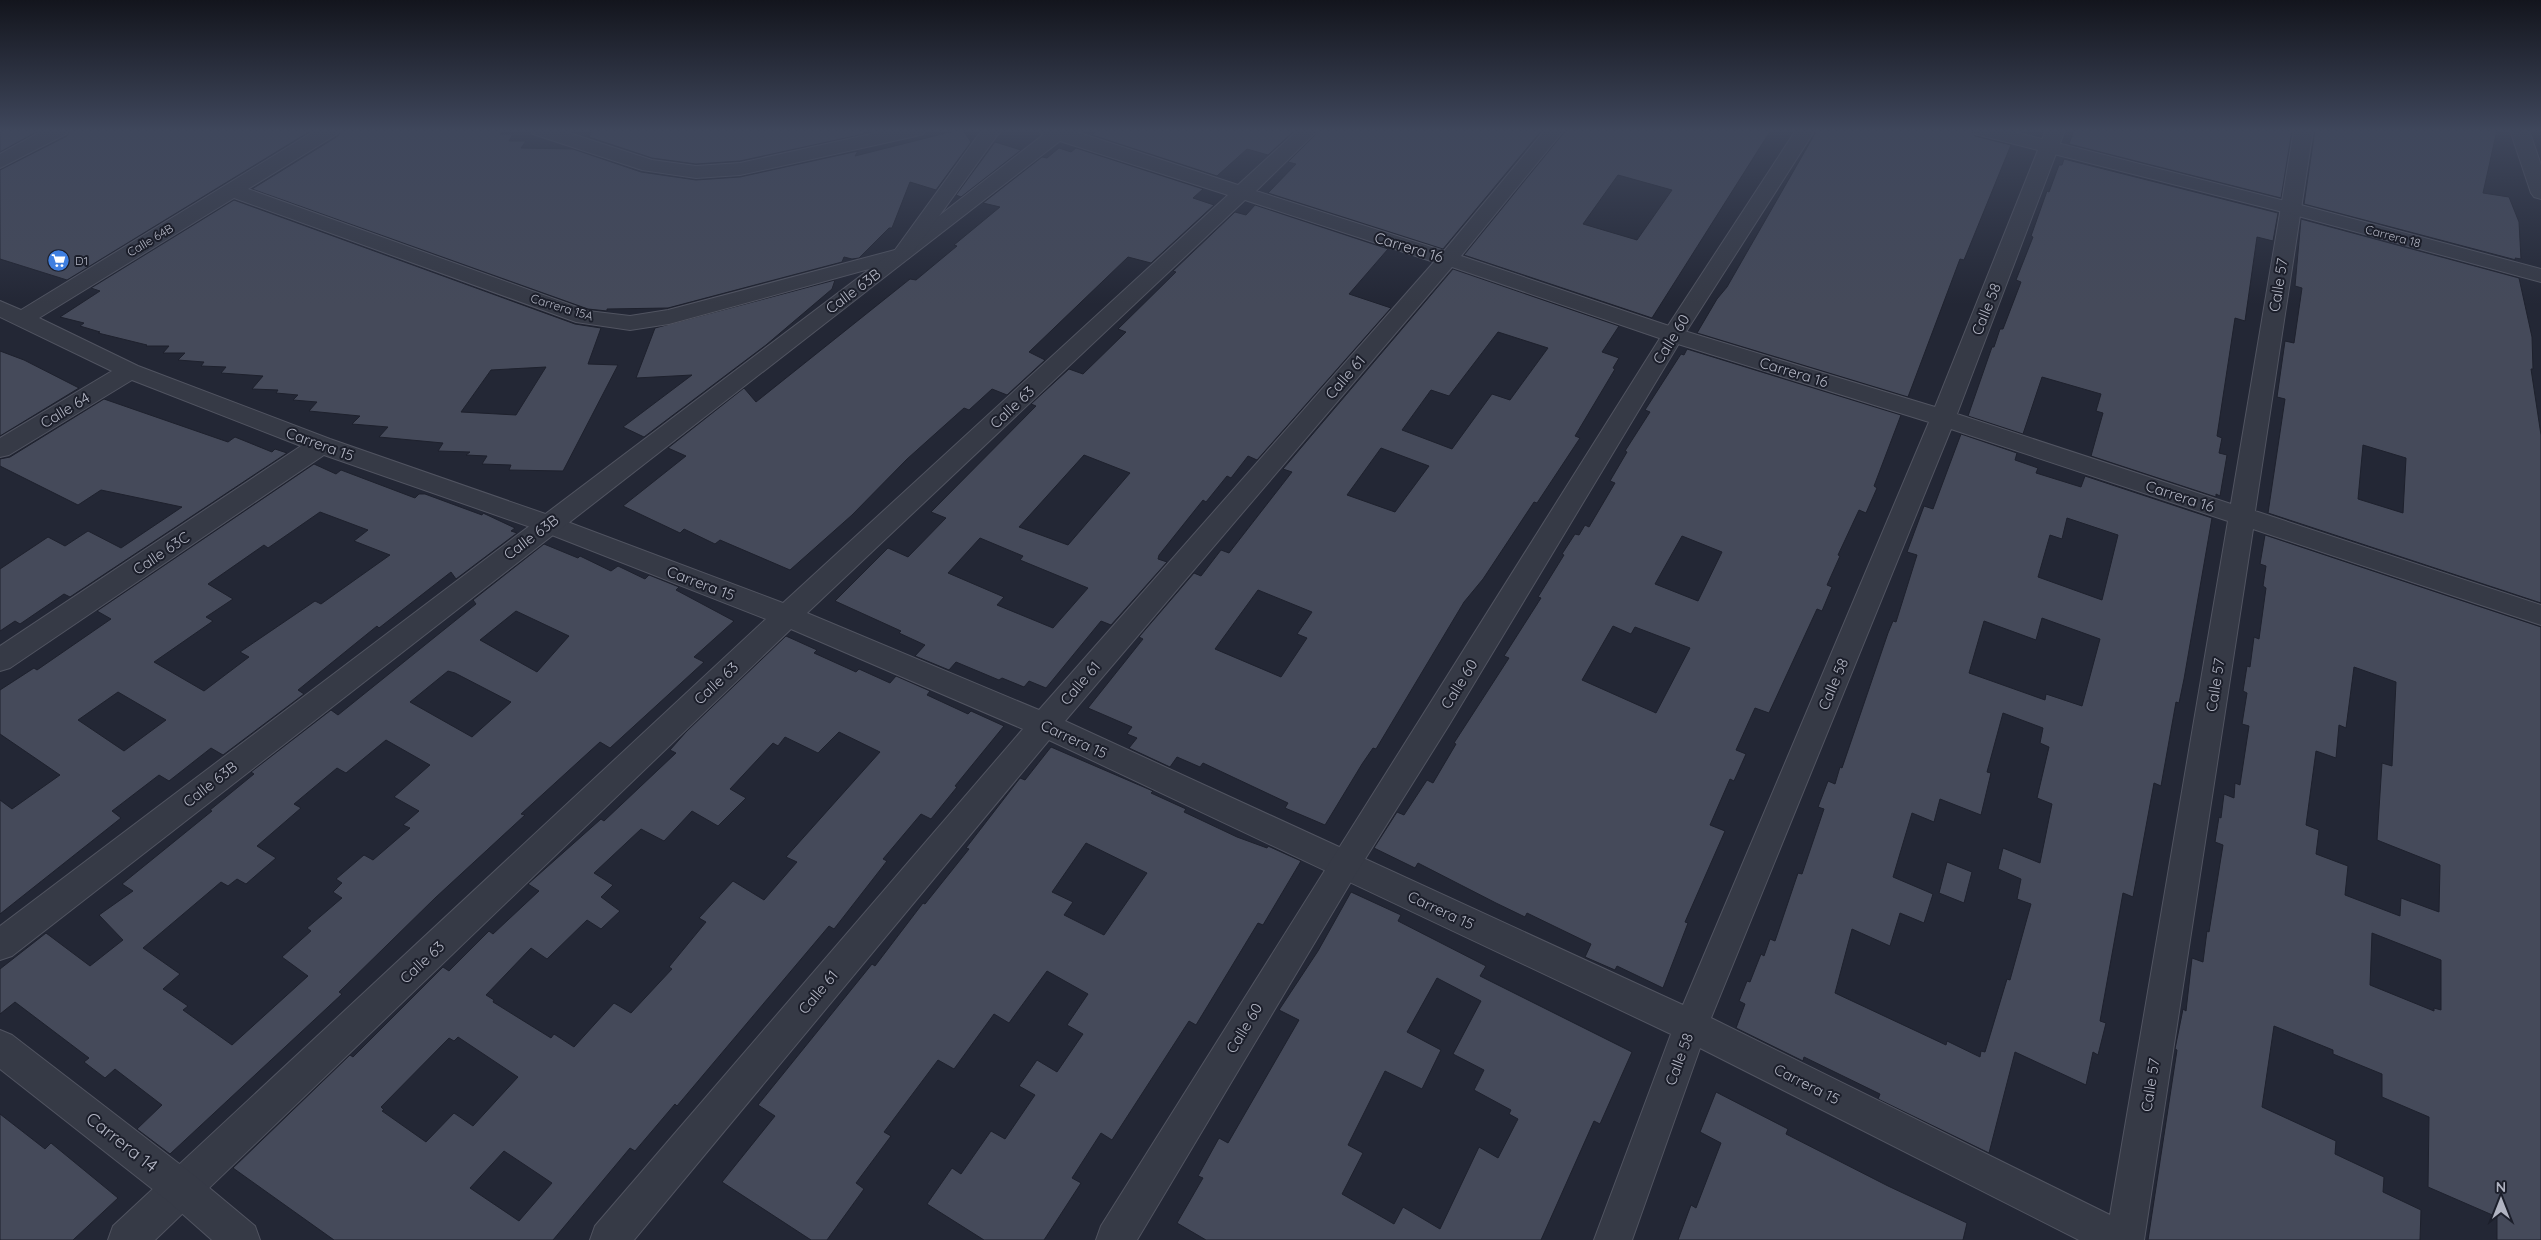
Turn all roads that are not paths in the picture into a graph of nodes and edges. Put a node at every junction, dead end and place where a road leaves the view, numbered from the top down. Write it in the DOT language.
graph roads {
  1 [pos="235,188"];
  2 [pos="950,188"];
  3 [pos="985,188"];
  4 [pos="1222,188"];
  5 [pos="1247,188"];
  6 [pos="1507,188"];
  7 [pos="1768,188"];
  8 [pos="2034,188"];
  9 [pos="2221,188"];
  10 [pos="2294,188"];
  11 [pos="232,190"];
  12 [pos="1240,194"];
  13 [pos="2290,208"];
  14 [pos="902,254"];
  15 [pos="1448,259"];
  16 [pos="2541,276"];
  17 [pos="11,313"];
  18 [pos="1673,335"];
  19 [pos="130,371"];
  20 [pos="1943,418"];
  21 [pos="321,445"];
  22 [pos="0,449"];
  23 [pos="2242,516"];
  24 [pos="548,524"];
  25 [pos="2541,615"];
  26 [pos="787,616"];
  27 [pos="0,660"];
  28 [pos="1044,725"];
  29 [pos="1344,865"];
  30 [pos="0,944"];
  31 [pos="1691,1026"];
  32 [pos="0,1047"];
  33 [pos="182,1189"];
  34 [pos="127,1240"];
  35 [pos="241,1240"];
  36 [pos="609,1240"];
  37 [pos="1115,1240"];
  38 [pos="1613,1240"];
  39 [pos="2119,1240"];
  40 [pos="2125,1240"];
  1 -- 11 [label="street, Calle 64B"];
  2 -- 14 [label="street"];
  3 -- 14 [label="street, Calle 63B"];
  4 -- 12 [label="street, Carrera 16"];
  5 -- 12 [label="street, Calle 63"];
  6 -- 15 [label="street, Calle 61"];
  7 -- 18 [label="street, Calle 60"];
  8 -- 20 [label="street, Calle 58"];
  9 -- 13 [label="street, Carrera 18"];
  10 -- 13 [label="street, Calle 57"];
  11 -- 14 [label="street, Carrera 15A"];
  11 -- 17 [label="street, Calle 64B"];
  12 -- 15 [label="street, Carrera 16"];
  12 -- 26 [label="street, Calle 63"];
  13 -- 16 [label="street, Carrera 18"];
  13 -- 23 [label="street, Calle 57"];
  14 -- 24 [label="street, Calle 63B"];
  15 -- 18 [label="street, Carrera 16"];
  15 -- 28 [label="street, Calle 61"];
  17 -- 19 [label="street, Carrera 15"];
  18 -- 20 [label="street, Carrera 16"];
  18 -- 29 [label="street, Calle 60"];
  19 -- 21 [label="street, Carrera 15"];
  19 -- 22 [label="street, Calle 64"];
  20 -- 23 [label="street, Carrera 16"];
  20 -- 31 [label="street, Calle 58"];
  21 -- 24 [label="street, Carrera 15"];
  21 -- 27 [label="street, Calle 63C"];
  23 -- 25 [label="street, Carrera 16"];
  23 -- 40 [label="street, Calle 57"];
  24 -- 26 [label="street, Carrera 15"];
  24 -- 30 [label="street, Calle 63B"];
  26 -- 28 [label="street, Carrera 15"];
  26 -- 33 [label="street, Calle 63"];
  28 -- 29 [label="street, Carrera 15"];
  28 -- 36 [label="street, Calle 61"];
  29 -- 31 [label="street, Carrera 15"];
  29 -- 37 [label="street, Calle 60"];
  31 -- 38 [label="street, Calle 58"];
  31 -- 39 [label="street, Carrera 15"];
  32 -- 33 [label="street, Carrera 14"];
  33 -- 34 [label="street, Calle 63"];
  33 -- 35 [label="street, Carrera 14"];
}
